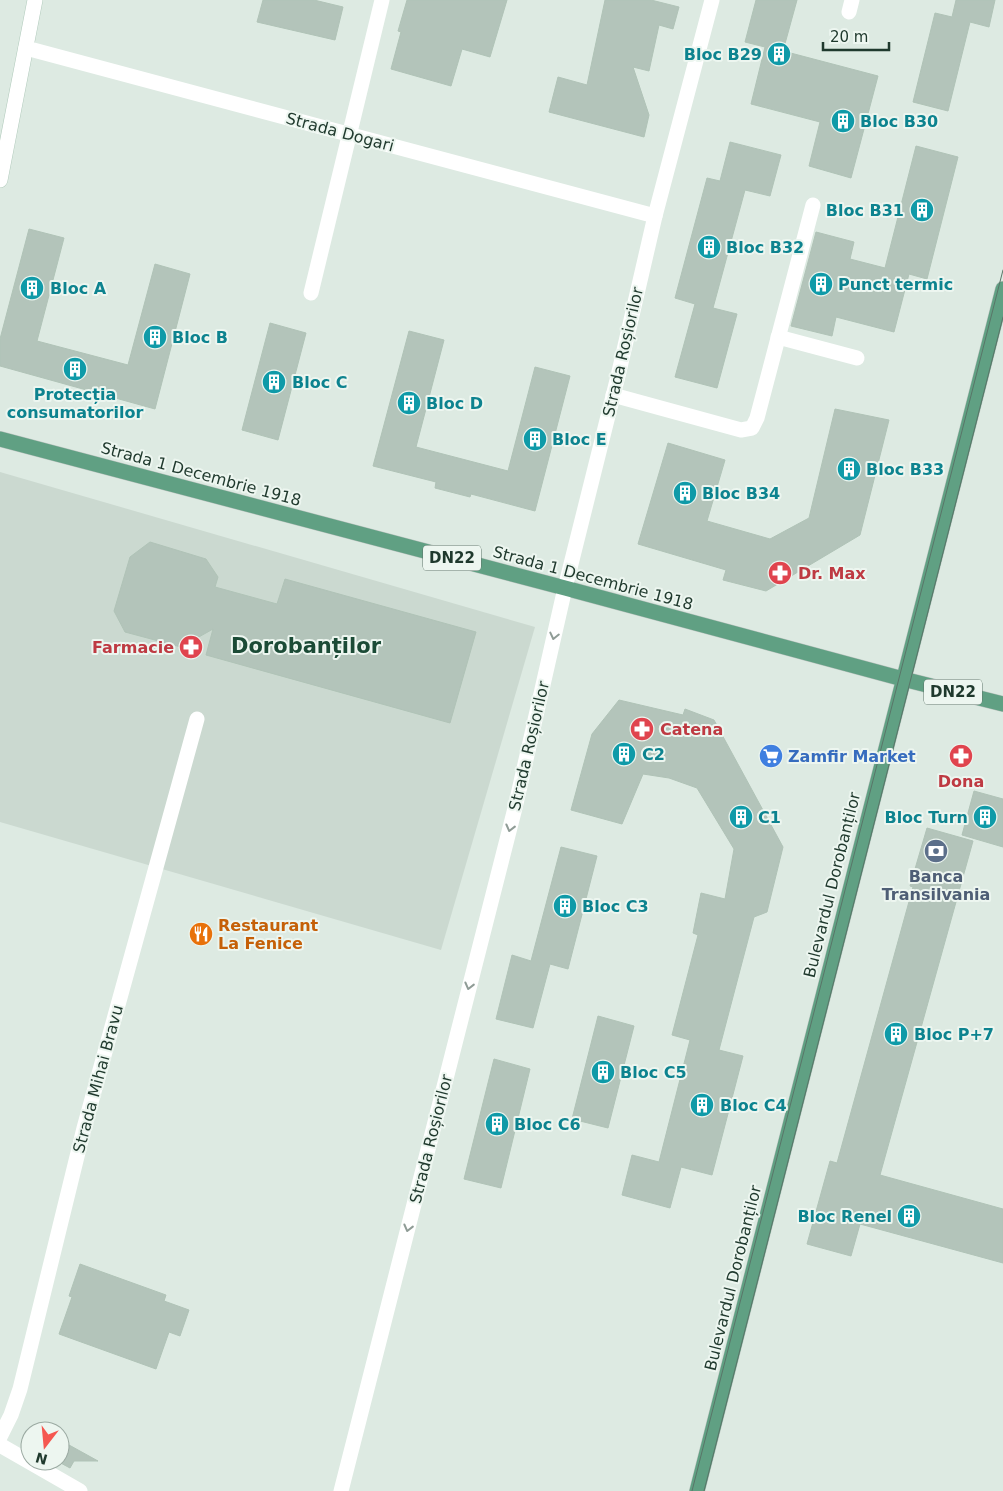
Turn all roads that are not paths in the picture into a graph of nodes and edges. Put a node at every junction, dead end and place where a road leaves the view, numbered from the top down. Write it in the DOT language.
graph roads {
  1 [pos="35,0"];
  2 [pos="382,0"];
  3 [pos="712,0"];
  4 [pos="26,48"];
  5 [pos="349,135"];
  6 [pos="0,180"];
  7 [pos="813,204"];
  8 [pos="655,216"];
  9 [pos="1003,289"];
  10 [pos="311,293"];
  11 [pos="778,337"];
  12 [pos="857,358"];
  13 [pos="613,395"];
  14 [pos="0,440"];
  15 [pos="565,588"];
  16 [pos="902,679"];
  17 [pos="1003,704"];
  18 [pos="197,720"];
  19 [pos="0,1437"];
  20 [pos="0,1445"];
  21 [pos="80,1491"];
  22 [pos="341,1491"];
  23 [pos="697,1491"];
  1 -- 4 [label="street"];
  2 -- 5 [label="street"];
  3 -- 8 [label="street, Strada Roșiorilor"];
  4 -- 5 [label="street, Strada Dogari"];
  4 -- 6 [label="street"];
  5 -- 8 [label="street, Strada Dogari"];
  5 -- 10 [label="street"];
  7 -- 11 [label="street"];
  8 -- 13 [label="street, Strada Roșiorilor"];
  9 -- 16 [label="main road, Bulevardul Dorobanților"];
  11 -- 12 [label="street"];
  11 -- 13 [label="street"];
  13 -- 15 [label="street, Strada Roșiorilor"];
  14 -- 15 [label="main road, Strada 1 Decembrie 1918 / DN22"];
  15 -- 16 [label="main road, Strada 1 Decembrie 1918 / DN22"];
  15 -- 22 [label="street, Strada Roșiorilor, one-way"];
  16 -- 17 [label="main road, Strada 1 Decembrie 1918 / DN22"];
  16 -- 23 [label="main road, Bulevardul Dorobanților"];
  18 -- 19 [label="street, Strada Mihai Bravu"];
  20 -- 21 [label="street"];
}
